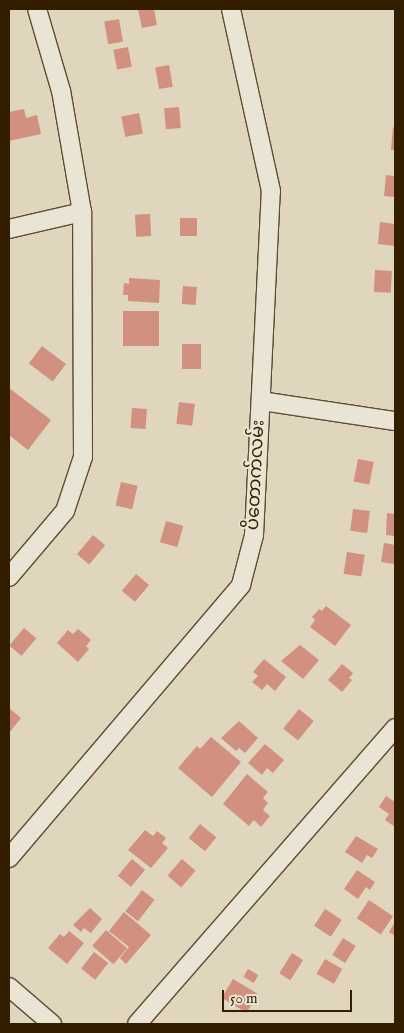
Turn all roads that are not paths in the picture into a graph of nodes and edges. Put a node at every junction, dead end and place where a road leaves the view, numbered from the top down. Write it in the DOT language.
graph roads {
  1 [pos="37,9"];
  2 [pos="231,9"];
  3 [pos="82,212"];
  4 [pos="9,229"];
  5 [pos="261,401"];
  6 [pos="395,421"];
  7 [pos="9,577"];
  8 [pos="395,728"];
  9 [pos="9,858"];
  10 [pos="9,987"];
  11 [pos="52,1024"];
  12 [pos="137,1024"];
  1 -- 3 [label="street"];
  2 -- 5 [label="street, ပိတောက်လမ်း"];
  3 -- 4 [label="street"];
  3 -- 7 [label="street"];
  5 -- 6 [label="street"];
  5 -- 9 [label="street, ပိတောက်လမ်း"];
  8 -- 12 [label="street"];
  10 -- 11 [label="street"];
}
